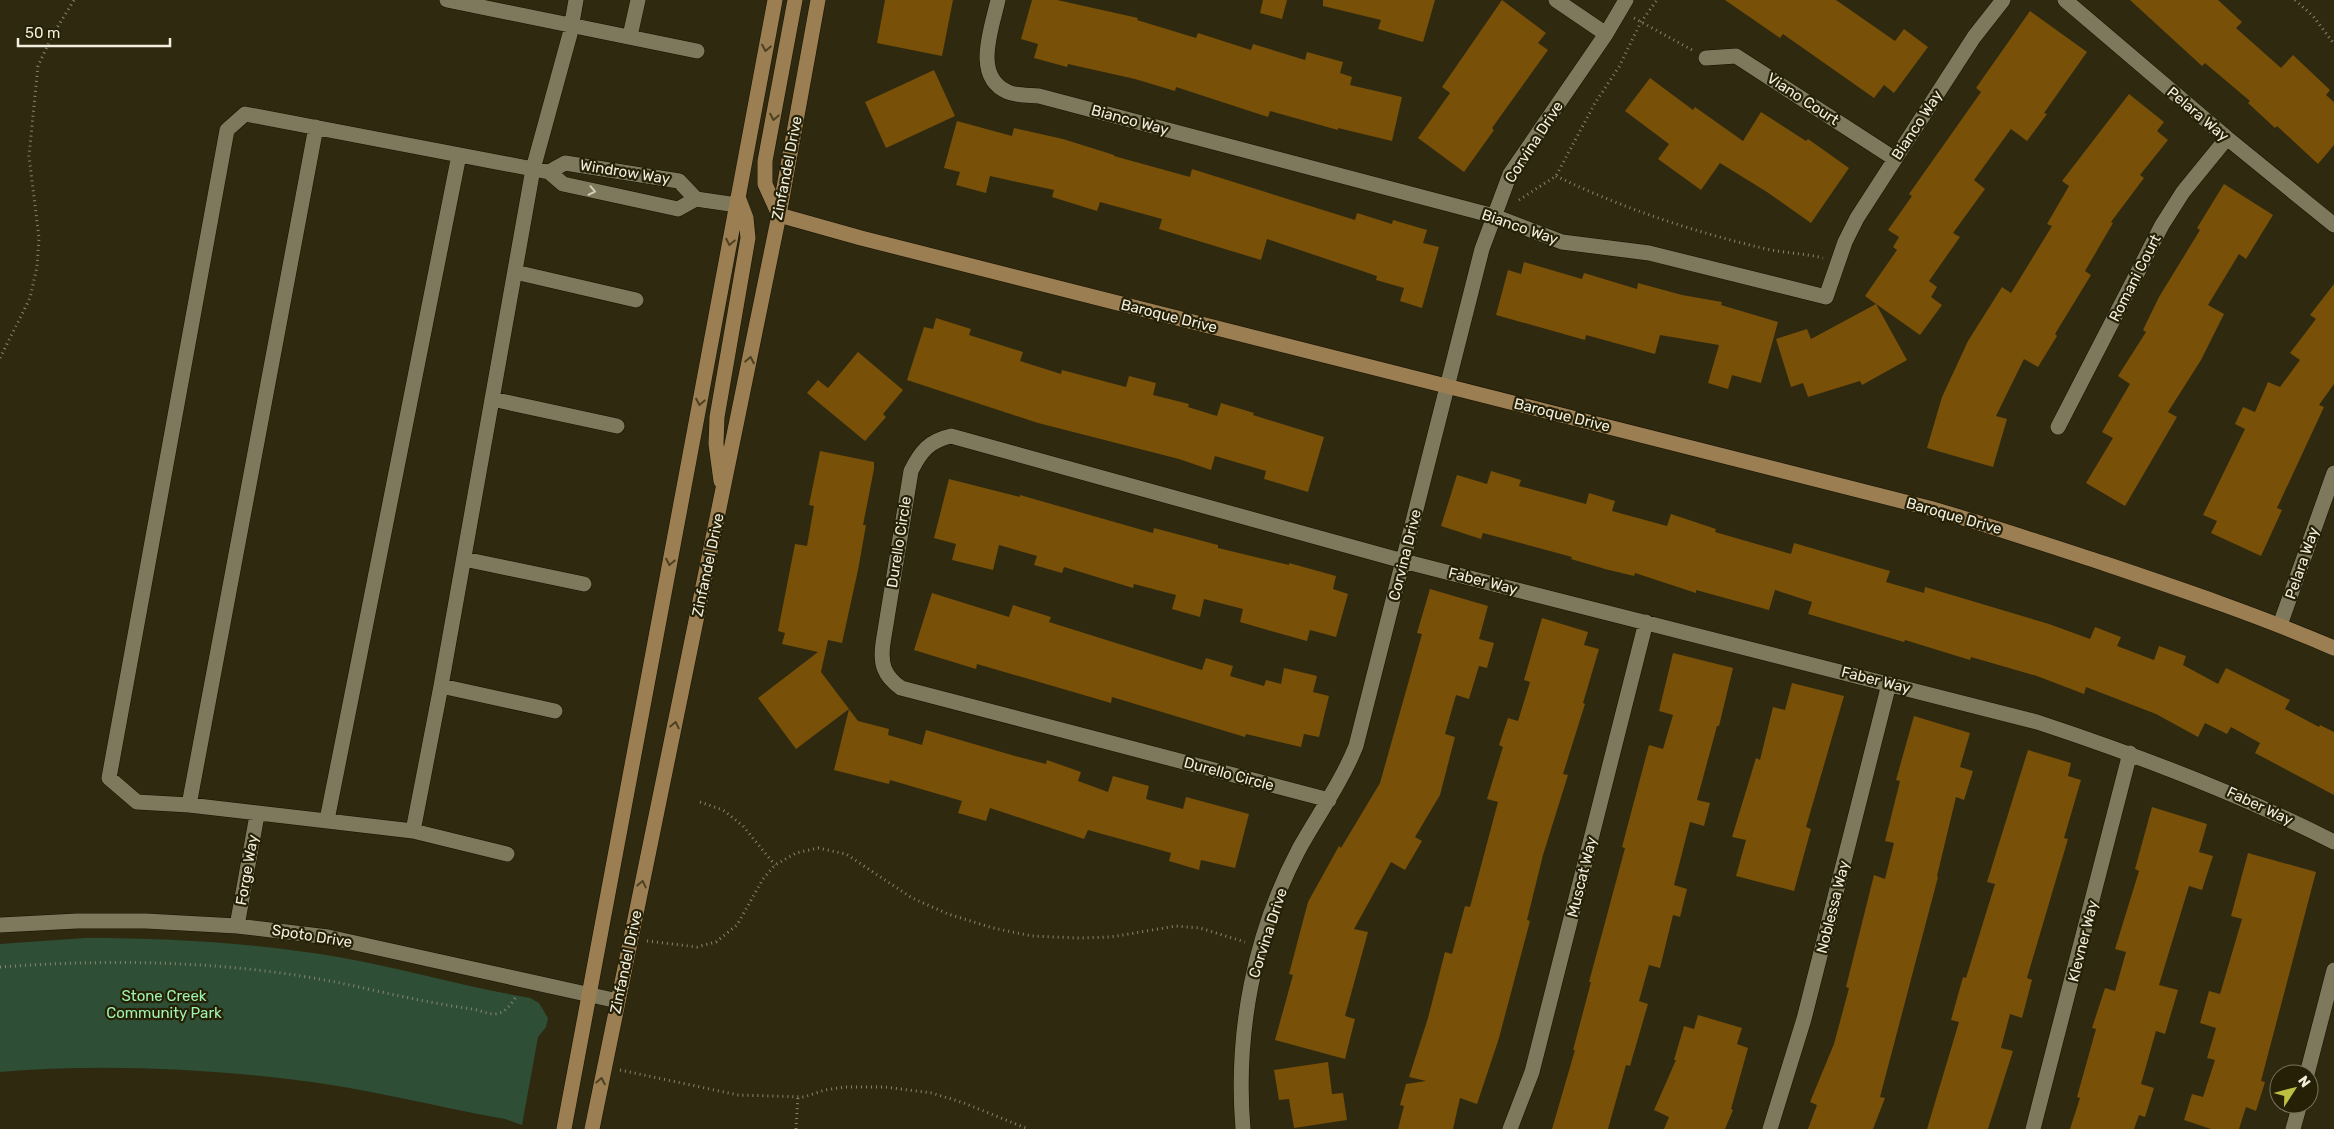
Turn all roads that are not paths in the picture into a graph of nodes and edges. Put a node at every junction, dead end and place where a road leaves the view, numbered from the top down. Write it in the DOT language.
graph roads {
  1 [pos="447,0"];
  2 [pos="576,0"];
  3 [pos="638,0"];
  4 [pos="775,0"];
  5 [pos="794,0"];
  6 [pos="818,0"];
  7 [pos="998,0"];
  8 [pos="1556,0"];
  9 [pos="2003,0"];
  10 [pos="2065,0"];
  11 [pos="1623,5"];
  12 [pos="510,6"];
  13 [pos="572,24"];
  14 [pos="1606,34"];
  15 [pos="630,36"];
  16 [pos="697,51"];
  17 [pos="1706,58"];
  18 [pos="316,127"];
  19 [pos="2227,138"];
  20 [pos="459,155"];
  21 [pos="1895,159"];
  22 [pos="533,169"];
  23 [pos="549,172"];
  24 [pos="696,199"];
  25 [pos="737,201"];
  26 [pos="779,215"];
  27 [pos="1494,216"];
  28 [pos="2334,225"];
  29 [pos="515,272"];
  30 [pos="636,300"];
  31 [pos="1448,386"];
  32 [pos="492,399"];
  33 [pos="617,426"];
  34 [pos="2058,427"];
  35 [pos="2334,473"];
  36 [pos="722,497"];
  37 [pos="464,559"];
  38 [pos="1404,561"];
  39 [pos="584,584"];
  40 [pos="1646,622"];
  41 [pos="2280,625"];
  42 [pos="2334,648"];
  43 [pos="1890,684"];
  44 [pos="441,686"];
  45 [pos="555,711"];
  46 [pos="2130,753"];
  47 [pos="1328,800"];
  48 [pos="189,805"];
  49 [pos="257,815"];
  50 [pos="327,820"];
  51 [pos="413,831"];
  52 [pos="2334,842"];
  53 [pos="507,854"];
  54 [pos="0,925"];
  55 [pos="237,926"];
  56 [pos="2334,970"];
  57 [pos="590,993"];
  58 [pos="618,1000"];
  59 [pos="2310,1064"];
  60 [pos="2297,1114"];
  61 [pos="564,1129"];
  62 [pos="592,1129"];
  63 [pos="1243,1129"];
  64 [pos="1510,1129"];
  65 [pos="1770,1129"];
  66 [pos="2033,1129"];
  67 [pos="2293,1129"];
  1 -- 12 [label="street"];
  2 -- 13 [label="street"];
  3 -- 15 [label="street"];
  4 -- 25 [label="street, Zinfandel Drive, one-way"];
  5 -- 26 [label="street, one-way"];
  6 -- 26 [label="street, Zinfandel Drive"];
  7 -- 27 [label="street, Bianco Way"];
  8 -- 14 [label="street"];
  9 -- 21 [label="street, Bianco Way"];
  10 -- 19 [label="street, Pelara Way"];
  11 -- 14 [label="street, Corvina Drive"];
  12 -- 13 [label="street"];
  13 -- 15 [label="street"];
  13 -- 22 [label="street"];
  14 -- 27 [label="street, Corvina Drive"];
  15 -- 16 [label="street"];
  17 -- 21 [label="street, Viano Court"];
  18 -- 20 [label="street, Windrow Way"];
  18 -- 48 [label="street"];
  18 -- 48 [label="street, Windrow Way"];
  19 -- 28 [label="street, Pelara Way"];
  19 -- 34 [label="street, Romani Court"];
  20 -- 22 [label="street, Windrow Way"];
  20 -- 50 [label="street"];
  21 -- 27 [label="street, Bianco Way"];
  22 -- 23 [label="street, Windrow Way"];
  22 -- 29 [label="street"];
  23 -- 24 [label="street, Windrow Way, one-way"];
  23 -- 24 [label="street, Windrow Way"];
  24 -- 25 [label="street"];
  25 -- 36 [label="street"];
  25 -- 57 [label="street, Zinfandel Drive, one-way"];
  26 -- 31 [label="street, Baroque Drive"];
  36 -- 26 [label="street, Zinfandel Drive, one-way"];
  27 -- 31 [label="street, Corvina Drive"];
  29 -- 30 [label="street"];
  29 -- 32 [label="street"];
  31 -- 38 [label="street, Corvina Drive"];
  31 -- 41 [label="street, Baroque Drive"];
  32 -- 33 [label="street"];
  32 -- 37 [label="street"];
  35 -- 41 [label="street, Pelara Way"];
  58 -- 36 [label="street, Zinfandel Drive, one-way"];
  37 -- 39 [label="street"];
  37 -- 44 [label="street"];
  38 -- 40 [label="street, Faber Way"];
  38 -- 47 [label="street, Corvina Drive"];
  38 -- 47 [label="street, Durello Circle"];
  40 -- 43 [label="street, Faber Way"];
  40 -- 64 [label="street, Muscat Way"];
  41 -- 42 [label="street, Baroque Drive"];
  43 -- 46 [label="street, Faber Way"];
  43 -- 65 [label="street, Noblessa Way"];
  44 -- 45 [label="street"];
  44 -- 51 [label="street"];
  46 -- 52 [label="street, Faber Way"];
  46 -- 66 [label="street, Klevner Way"];
  47 -- 63 [label="street, Corvina Drive"];
  48 -- 49 [label="street"];
  49 -- 50 [label="street"];
  49 -- 55 [label="street, Forge Way"];
  50 -- 51 [label="street"];
  51 -- 53 [label="street"];
  54 -- 55 [label="street, Spoto Drive"];
  55 -- 57 [label="street, Spoto Drive"];
  56 -- 59 [label="street"];
  57 -- 58 [label="street, Spoto Drive"];
  57 -- 61 [label="street, Zinfandel Drive"];
  62 -- 58 [label="street, Zinfandel Drive, one-way"];
  60 -- 67 [label="street"];
}
